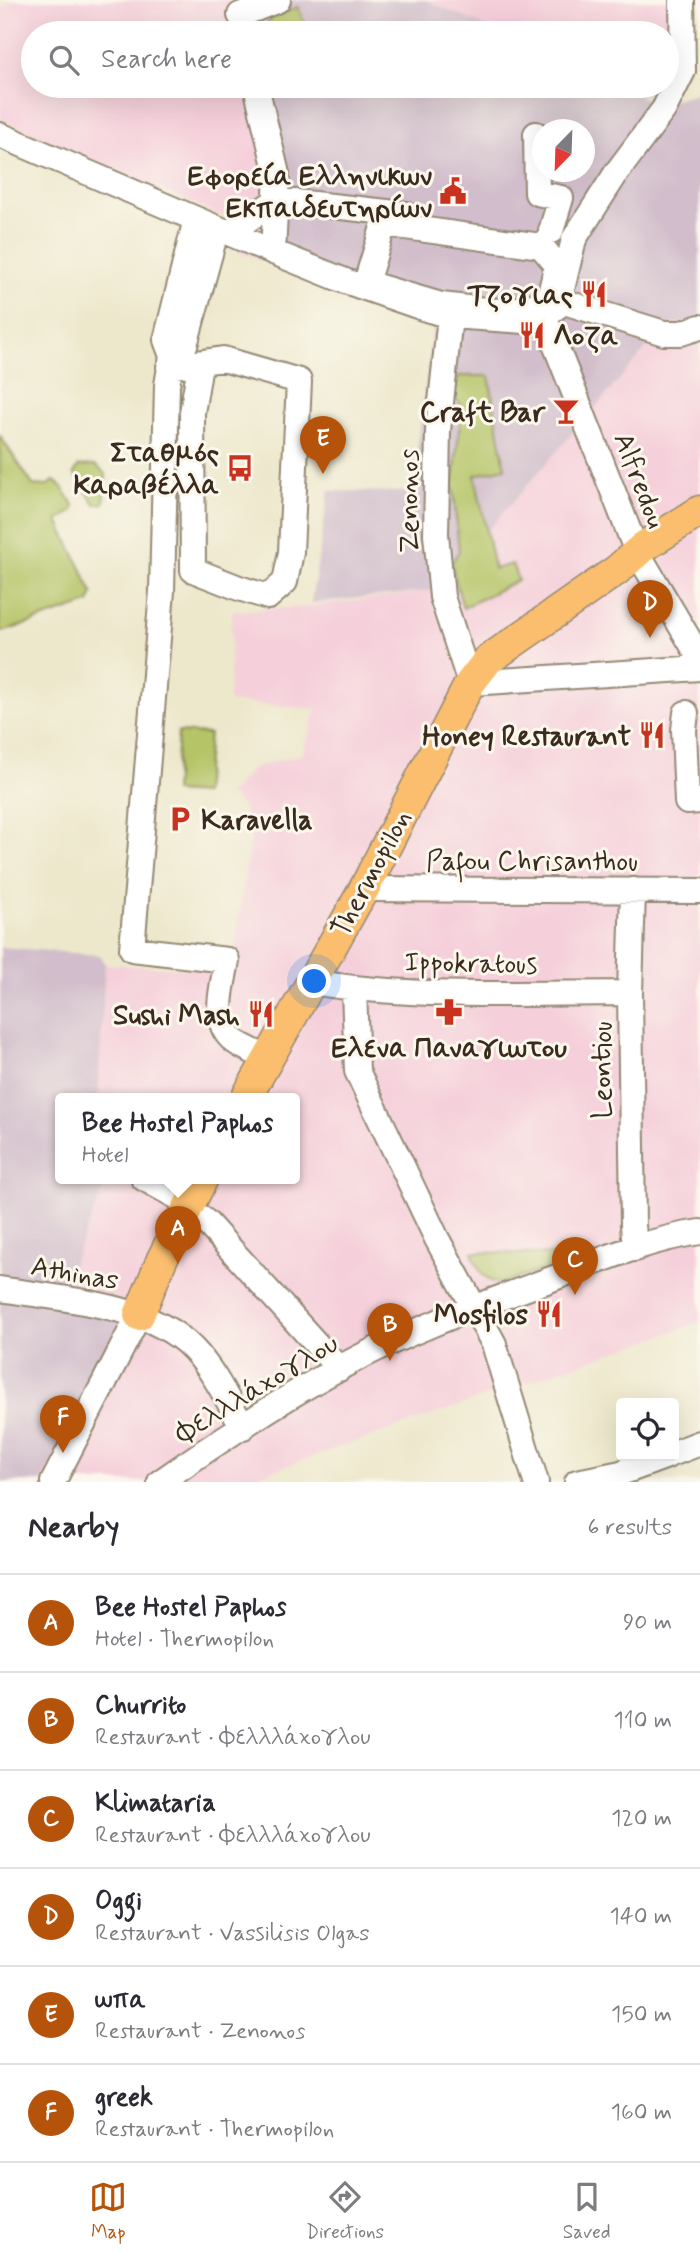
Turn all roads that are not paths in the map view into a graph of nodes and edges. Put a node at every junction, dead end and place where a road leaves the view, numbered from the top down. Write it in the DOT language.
graph roads {
  1 [pos="278,0"];
  2 [pos="682,0"];
  3 [pos="239,16"];
  4 [pos="691,71"];
  5 [pos="679,88"];
  6 [pos="259,98"];
  7 [pos="672,98"];
  8 [pos="0,135"];
  9 [pos="537,182"];
  10 [pos="276,200"];
  11 [pos="214,227"];
  12 [pos="555,239"];
  13 [pos="273,252"];
  14 [pos="552,309"];
  15 [pos="450,316"];
  16 [pos="700,327"];
  17 [pos="171,361"];
  18 [pos="200,364"];
  19 [pos="700,512"];
  20 [pos="637,552"];
  21 [pos="700,657"];
  22 [pos="700,668"];
  23 [pos="470,683"];
  24 [pos="685,713"];
  25 [pos="700,801"];
  26 [pos="364,888"];
  27 [pos="634,890"];
  28 [pos="700,891"];
  29 [pos="311,982"];
  30 [pos="354,989"];
  31 [pos="630,993"];
  32 [pos="267,1058"];
  33 [pos="249,1093"];
  34 [pos="153,1184"];
  35 [pos="200,1184"];
  36 [pos="189,1206"];
  37 [pos="700,1233"];
  38 [pos="635,1249"];
  39 [pos="0,1289"];
  40 [pos="475,1307"];
  41 [pos="139,1315"];
  42 [pos="339,1368"];
  43 [pos="243,1427"];
  44 [pos="700,1443"];
  45 [pos="679,1451"];
  46 [pos="653,1461"];
  47 [pos="183,1475"];
  48 [pos="53,1482"];
  49 [pos="160,1482"];
  50 [pos="536,1482"];
  51 [pos="577,1482"];
  1 -- 3 [label="street"];
  2 -- 4 [label="street"];
  4 -- 5 [label="street"];
  6 -- 10 [label="street"];
  7 -- 12 [label="street"];
  8 -- 11 [label="street"];
  9 -- 12 [label="street"];
  10 -- 11 [label="street"];
  10 -- 12 [label="street"];
  10 -- 13 [label="street"];
  11 -- 13 [label="street"];
  11 -- 17 [label="street"];
  12 -- 12 [label="street"];
  12 -- 14 [label="street"];
  13 -- 15 [label="street"];
  14 -- 15 [label="street"];
  14 -- 16 [label="street"];
  14 -- 20 [label="street, Alfredou"];
  15 -- 23 [label="street, Zenonos"];
  17 -- 18 [label="street"];
  17 -- 32 [label="street"];
  18 -- 18 [label="street"];
  19 -- 20 [label="main road, Thermopilon"];
  20 -- 21 [label="street, Alfredou"];
  20 -- 23 [label="main road, Thermopilon"];
  22 -- 23 [label="street"];
  23 -- 26 [label="main road, Thermopilon"];
  24 -- 25 [label="street"];
  26 -- 27 [label="street, Pafou Chrisanthou"];
  26 -- 29 [label="main road, Thermopilon"];
  27 -- 28 [label="street, Pafou Chrisanthou"];
  27 -- 31 [label="street, Leontiou"];
  29 -- 30 [label="street, Ippokratous"];
  29 -- 32 [label="main road, Thermopilon"];
  30 -- 31 [label="street, Ippokratous"];
  30 -- 40 [label="street"];
  31 -- 38 [label="street, Leontiou"];
  32 -- 33 [label="main road, Thermopilon"];
  34 -- 36 [label="street"];
  35 -- 36 [label="main road"];
  36 -- 41 [label="main road"];
  36 -- 42 [label="street"];
  37 -- 38 [label="street, Φελλλάχογλου"];
  38 -- 40 [label="street, Φελλλάχογλου"];
  39 -- 41 [label="street, Athinas"];
  40 -- 42 [label="street, Φελλλάχογλου"];
  40 -- 50 [label="street"];
  41 -- 43 [label="street, Athinas"];
  41 -- 48 [label="street"];
  42 -- 43 [label="street, Φελλλάχογλου"];
  43 -- 47 [label="street, Φελλλάχογλου"];
  44 -- 45 [label="street"];
  46 -- 51 [label="street"];
  47 -- 49 [label="street, Φελλλάχογλου"];
}
